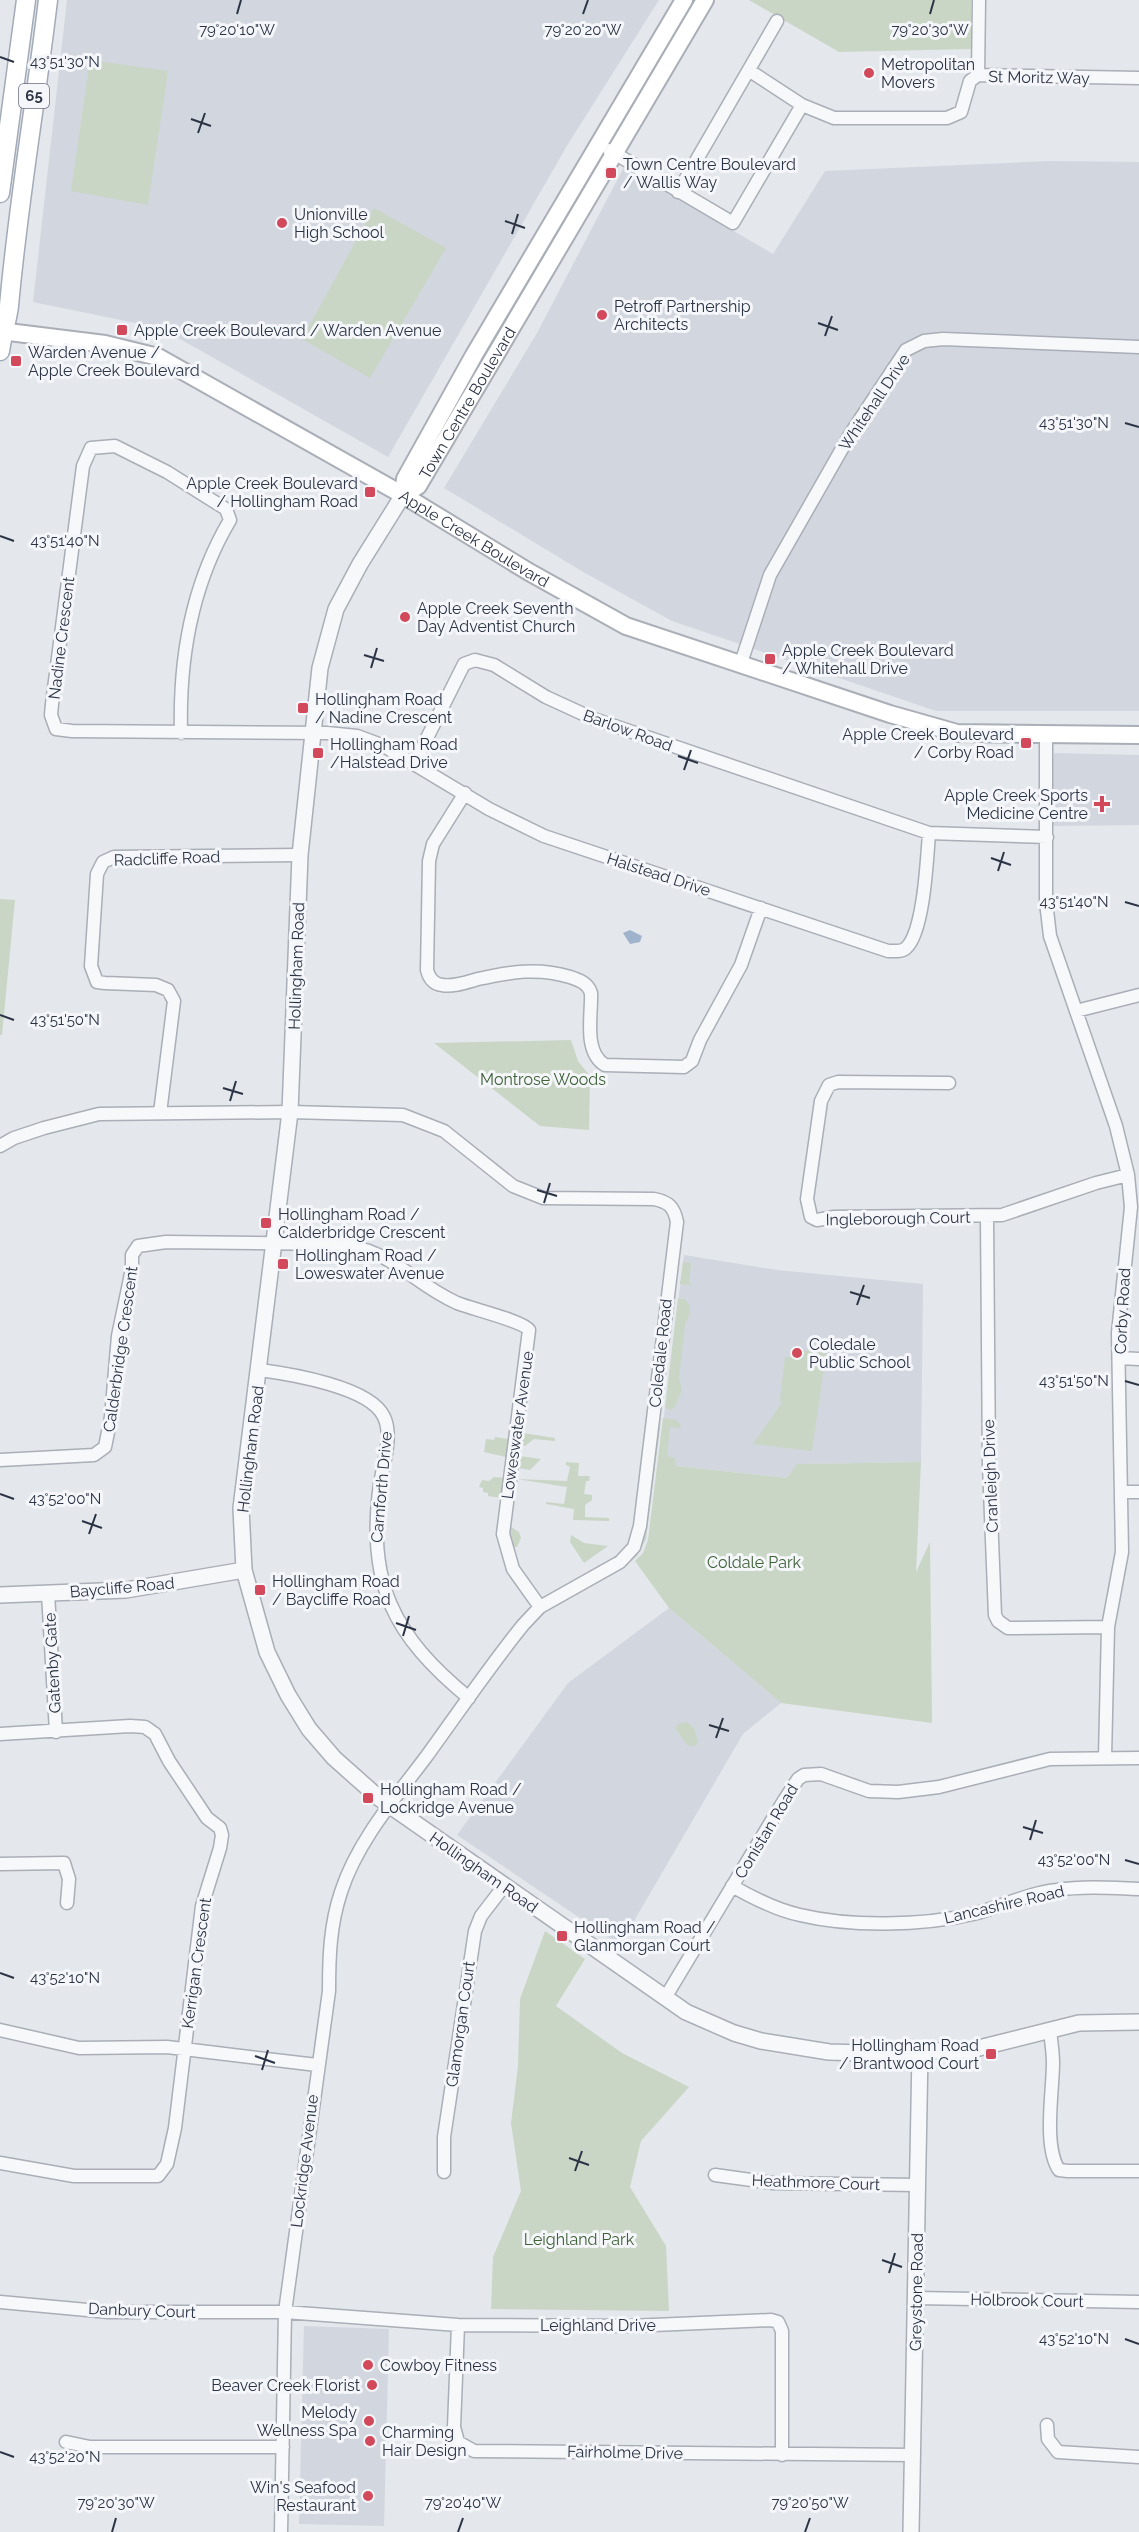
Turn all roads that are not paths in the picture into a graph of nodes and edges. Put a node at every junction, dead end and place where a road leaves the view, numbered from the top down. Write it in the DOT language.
graph roads {
  1 [pos="26,0"];
  2 [pos="48,0"];
  3 [pos="684,0"];
  4 [pos="705,0"];
  5 [pos="978,0"];
  6 [pos="777,21"];
  7 [pos="750,71"];
  8 [pos="978,75"];
  9 [pos="1139,78"];
  10 [pos="802,105"];
  11 [pos="598,143"];
  12 [pos="615,153"];
  13 [pos="678,192"];
  14 [pos="0,193"];
  15 [pos="1,331"];
  16 [pos="1139,347"];
  17 [pos="0,351"];
  18 [pos="404,495"];
  19 [pos="741,663"];
  20 [pos="181,733"];
  21 [pos="311,734"];
  22 [pos="1046,734"];
  23 [pos="1139,735"];
  24 [pos="415,762"];
  25 [pos="465,793"];
  26 [pos="929,833"];
  27 [pos="1047,837"];
  28 [pos="300,855"];
  29 [pos="761,908"];
  30 [pos="1139,995"];
  31 [pos="1076,1011"];
  32 [pos="949,1083"];
  33 [pos="290,1112"];
  34 [pos="160,1113"];
  35 [pos="0,1146"];
  36 [pos="1128,1175"];
  37 [pos="987,1217"];
  38 [pos="274,1244"];
  39 [pos="1119,1358"];
  40 [pos="1139,1359"];
  41 [pos="260,1370"];
  42 [pos="0,1460"];
  43 [pos="1121,1492"];
  44 [pos="1139,1492"];
  45 [pos="244,1570"];
  46 [pos="48,1593"];
  47 [pos="0,1595"];
  48 [pos="540,1607"];
  49 [pos="1108,1627"];
  50 [pos="469,1698"];
  51 [pos="56,1732"];
  52 [pos="0,1734"];
  53 [pos="1105,1757"];
  54 [pos="1139,1758"];
  55 [pos="391,1806"];
  56 [pos="0,1864"];
  57 [pos="504,1886"];
  58 [pos="732,1886"];
  59 [pos="1139,1889"];
  60 [pos="67,1903"];
  61 [pos="665,1998"];
  62 [pos="1139,2022"];
  63 [pos="0,2030"];
  64 [pos="1050,2030"];
  65 [pos="184,2050"];
  66 [pos="920,2052"];
  67 [pos="317,2065"];
  68 [pos="0,2163"];
  69 [pos="444,2172"];
  70 [pos="1139,2172"];
  71 [pos="715,2175"];
  72 [pos="918,2185"];
  73 [pos="916,2298"];
  74 [pos="0,2302"];
  75 [pos="1139,2302"];
  76 [pos="285,2312"];
  77 [pos="458,2325"];
  78 [pos="1047,2425"];
  79 [pos="66,2442"];
  80 [pos="283,2447"];
  81 [pos="782,2455"];
  82 [pos="913,2455"];
  83 [pos="1139,2457"];
  84 [pos="281,2532"];
  85 [pos="911,2532"];
  1 -- 14 [label="main road, 65"];
  2 -- 15 [label="main road, 65"];
  3 -- 11 [label="main road, Town Centre Boulevard"];
  4 -- 12 [label="main road, Town Centre Boulevard"];
  5 -- 8 [label="street, St Moritz Way"];
  6 -- 7 [label="street"];
  7 -- 10 [label="street"];
  7 -- 13 [label="street"];
  8 -- 9 [label="street, St Moritz Way"];
  8 -- 10 [label="street"];
  10 -- 13 [label="street"];
  11 -- 12 [label="street"];
  11 -- 18 [label="main road, Town Centre Boulevard"];
  12 -- 13 [label="street"];
  12 -- 18 [label="main road, Town Centre Boulevard"];
  15 -- 17 [label="main road, 65"];
  15 -- 18 [label="main road, Apple Creek Boulevard"];
  16 -- 19 [label="street, Whitehall Drive"];
  18 -- 19 [label="main road, Apple Creek Boulevard"];
  18 -- 21 [label="street, Hollingham Road"];
  19 -- 22 [label="main road, Apple Creek Boulevard"];
  20 -- 20 [label="street, Nadine Crescent"];
  20 -- 21 [label="street, Nadine Crescent"];
  21 -- 24 [label="street, Halstead Drive"];
  21 -- 28 [label="street, Hollingham Road"];
  22 -- 23 [label="main road, Apple Creek Boulevard"];
  22 -- 27 [label="street, Corby Road"];
  24 -- 25 [label="street, Halstead Drive"];
  24 -- 26 [label="street, Barlow Road"];
  25 -- 29 [label="street, Halstead Drive"];
  25 -- 29 [label="street"];
  26 -- 27 [label="street, Barlow Road"];
  26 -- 29 [label="street, Halstead Drive"];
  27 -- 31 [label="street, Corby Road"];
  28 -- 33 [label="street, Hollingham Road"];
  28 -- 34 [label="street, Radcliffe Road"];
  30 -- 31 [label="street"];
  31 -- 36 [label="street, Corby Road"];
  32 -- 37 [label="street, Ingleborough Court"];
  33 -- 34 [label="street"];
  33 -- 38 [label="street, Hollingham Road"];
  33 -- 48 [label="street, Coledale Road"];
  34 -- 35 [label="street"];
  36 -- 37 [label="street, Ingleborough Court"];
  36 -- 39 [label="street, Corby Road"];
  37 -- 49 [label="street, Cranleigh Drive"];
  38 -- 41 [label="street, Hollingham Road"];
  38 -- 42 [label="street, Calderbridge Crescent"];
  38 -- 48 [label="street, Loweswater Avenue"];
  39 -- 40 [label="street"];
  39 -- 43 [label="street, Corby Road"];
  41 -- 45 [label="street, Hollingham Road"];
  41 -- 50 [label="street, Carnforth Drive"];
  43 -- 44 [label="street"];
  43 -- 49 [label="street, Corby Road"];
  45 -- 46 [label="street, Baycliffe Road"];
  45 -- 55 [label="street, Hollingham Road"];
  46 -- 47 [label="street, Baycliffe Road"];
  46 -- 51 [label="street, Gatenby Gate"];
  48 -- 50 [label="street, Coledale Road"];
  49 -- 53 [label="street, Corby Road"];
  50 -- 55 [label="street, Coledale Road"];
  51 -- 52 [label="street, Kerrigan Crescent"];
  51 -- 65 [label="street, Kerrigan Crescent"];
  53 -- 54 [label="street, Conistan Road"];
  53 -- 58 [label="street, Conistan Road"];
  55 -- 57 [label="street, Hollingham Road"];
  55 -- 67 [label="street, Lockridge Avenue"];
  56 -- 60 [label="street"];
  57 -- 61 [label="street, Hollingham Road"];
  57 -- 69 [label="street, Glamorgan Court"];
  58 -- 59 [label="street, Lancashire Road"];
  58 -- 61 [label="street, Conistan Road"];
  61 -- 66 [label="street, Hollingham Road"];
  62 -- 64 [label="street, Hollingham Road"];
  63 -- 65 [label="street, Kerrigan Crescent"];
  64 -- 66 [label="street, Hollingham Road"];
  64 -- 70 [label="street"];
  65 -- 67 [label="street, Kerrigan Crescent"];
  65 -- 68 [label="street"];
  66 -- 72 [label="street, Greystone Road"];
  67 -- 76 [label="street, Lockridge Avenue"];
  71 -- 72 [label="street, Heathmore Court"];
  72 -- 73 [label="street, Greystone Road"];
  73 -- 75 [label="street, Holbrook Court"];
  73 -- 82 [label="street, Greystone Road"];
  74 -- 76 [label="street, Danbury Court"];
  76 -- 77 [label="street, Leighland Drive"];
  76 -- 80 [label="street, Lockridge Avenue"];
  77 -- 81 [label="street, Fairholme Drive"];
  77 -- 81 [label="street, Leighland Drive"];
  78 -- 83 [label="street"];
  79 -- 80 [label="street"];
  80 -- 84 [label="street, Lockridge Avenue"];
  81 -- 82 [label="street, Fairholme Drive"];
  82 -- 85 [label="street, Greystone Road"];
}
